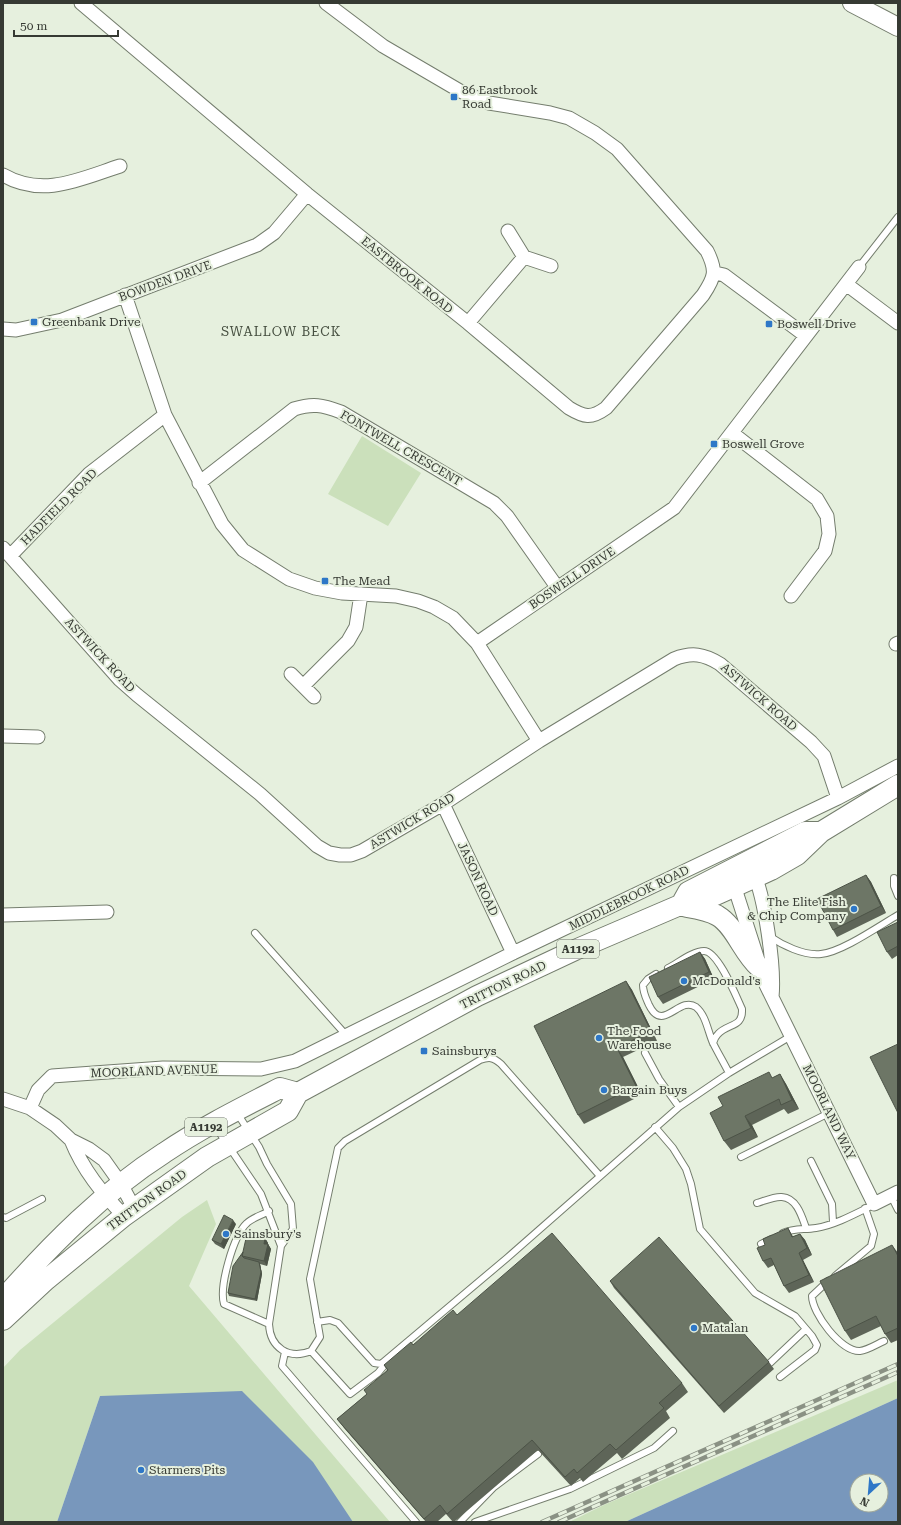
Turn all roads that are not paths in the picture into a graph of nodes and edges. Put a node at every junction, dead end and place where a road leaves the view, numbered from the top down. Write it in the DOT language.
graph roads {
  1 [pos="81,3"];
  2 [pos="326,3"];
  3 [pos="852,3"];
  4 [pos="898,26"];
  5 [pos="120,166"];
  6 [pos="3,175"];
  7 [pos="307,194"];
  8 [pos="898,217"];
  9 [pos="508,231"];
  10 [pos="524,257"];
  11 [pos="551,266"];
  12 [pos="859,267"];
  13 [pos="715,274"];
  14 [pos="846,284"];
  15 [pos="125,295"];
  16 [pos="468,323"];
  17 [pos="898,323"];
  18 [pos="3,330"];
  19 [pos="806,336"];
  20 [pos="165,415"];
  21 [pos="732,433"];
  22 [pos="199,483"];
  23 [pos="6,552"];
  24 [pos="557,587"];
  25 [pos="361,594"];
  26 [pos="791,596"];
  27 [pos="477,643"];
  28 [pos="291,674"];
  29 [pos="303,686"];
  30 [pos="314,697"];
  31 [pos="3,736"];
  32 [pos="38,737"];
  33 [pos="538,741"];
  34 [pos="898,766"];
  35 [pos="898,786"];
  36 [pos="838,798"];
  37 [pos="443,804"];
  38 [pos="752,869"];
  39 [pos="894,878"];
  40 [pos="732,879"];
  41 [pos="898,896"];
  42 [pos="680,905"];
  43 [pos="107,912"];
  44 [pos="3,915"];
  45 [pos="898,915"];
  46 [pos="255,933"];
  47 [pos="768,935"];
  48 [pos="513,953"];
  49 [pos="759,967"];
  50 [pos="772,997"];
  51 [pos="346,1035"];
  52 [pos="791,1036"];
  53 [pos="713,1043"];
  54 [pos="645,1053"];
  55 [pos="295,1061"];
  56 [pos="729,1073"];
  57 [pos="298,1093"];
  58 [pos="3,1099"];
  59 [pos="679,1107"];
  60 [pos="30,1108"];
  61 [pos="235,1111"];
  62 [pos="830,1112"];
  63 [pos="655,1127"];
  64 [pos="234,1135"];
  65 [pos="72,1140"];
  66 [pos="741,1156"];
  67 [pos="811,1161"];
  68 [pos="600,1176"];
  69 [pos="122,1184"];
  70 [pos="894,1194"];
  71 [pos="105,1197"];
  72 [pos="42,1199"];
  73 [pos="757,1203"];
  74 [pos="869,1206"];
  75 [pos="898,1210"];
  76 [pos="129,1212"];
  77 [pos="269,1212"];
  78 [pos="3,1217"];
  79 [pos="833,1222"];
  80 [pos="806,1228"];
  81 [pos="761,1244"];
  82 [pos="281,1246"];
  83 [pos="9,1293"];
  84 [pos="3,1320"];
  85 [pos="317,1322"];
  86 [pos="269,1324"];
  87 [pos="806,1329"];
  88 [pos="884,1341"];
  89 [pos="312,1351"];
  90 [pos="285,1352"];
  91 [pos="392,1354"];
  92 [pos="770,1363"];
  93 [pos="780,1377"];
  94 [pos="673,1431"];
  95 [pos="538,1454"];
  96 [pos="416,1522"];
  97 [pos="460,1522"];
  98 [pos="475,1522"];
  1 -- 7 [label="street, EASTBROOK ROAD"];
  2 -- 13 [label="street"];
  3 -- 4 [label="main road"];
  5 -- 6 [label="street"];
  7 -- 15 [label="street, BOWDEN DRIVE"];
  7 -- 16 [label="street, EASTBROOK ROAD"];
  8 -- 12 [label="lane"];
  9 -- 10 [label="street"];
  10 -- 11 [label="street"];
  10 -- 16 [label="street"];
  12 -- 14 [label="street, BOSWELL DRIVE"];
  13 -- 16 [label="street, EASTBROOK ROAD"];
  13 -- 19 [label="street"];
  14 -- 17 [label="street"];
  14 -- 19 [label="street, BOSWELL DRIVE"];
  15 -- 18 [label="street, BOWDEN DRIVE"];
  15 -- 20 [label="street"];
  19 -- 21 [label="street, BOSWELL DRIVE"];
  20 -- 22 [label="street"];
  20 -- 23 [label="street, HADFIELD ROAD"];
  21 -- 24 [label="street, BOSWELL DRIVE"];
  21 -- 26 [label="street"];
  22 -- 24 [label="street, FONTWELL CRESCENT"];
  22 -- 25 [label="street"];
  23 -- 37 [label="street, ASTWICK ROAD"];
  24 -- 27 [label="street, BOSWELL DRIVE"];
  25 -- 27 [label="street"];
  25 -- 29 [label="street"];
  27 -- 33 [label="street"];
  28 -- 29 [label="street"];
  29 -- 30 [label="street"];
  31 -- 32 [label="street"];
  33 -- 36 [label="street, ASTWICK ROAD"];
  33 -- 37 [label="street, ASTWICK ROAD"];
  34 -- 36 [label="street, MIDDLEBROOK ROAD"];
  35 -- 38 [label="main road, TRITTON ROAD"];
  36 -- 48 [label="street, MIDDLEBROOK ROAD"];
  37 -- 48 [label="street, JASON ROAD"];
  38 -- 40 [label="main road, TRITTON ROAD"];
  38 -- 47 [label="street"];
  39 -- 41 [label="lane"];
  40 -- 42 [label="main road, TRITTON ROAD"];
  40 -- 49 [label="street, MOORLAND WAY"];
  42 -- 49 [label="main road"];
  42 -- 57 [label="main road, TRITTON ROAD / A1192"];
  43 -- 44 [label="street"];
  45 -- 47 [label="lane"];
  46 -- 51 [label="lane"];
  47 -- 50 [label="street"];
  48 -- 51 [label="street, MIDDLEBROOK ROAD"];
  49 -- 50 [label="street, MOORLAND WAY"];
  50 -- 52 [label="street, MOORLAND WAY"];
  51 -- 55 [label="street, MIDDLEBROOK ROAD"];
  52 -- 56 [label="lane"];
  52 -- 62 [label="street, MOORLAND WAY"];
  53 -- 53 [label="lane"];
  53 -- 56 [label="lane"];
  54 -- 59 [label="lane"];
  55 -- 60 [label="street, MOORLAND AVENUE"];
  56 -- 59 [label="lane"];
  57 -- 61 [label="main road, TRITTON ROAD / A1192"];
  57 -- 64 [label="main road, TRITTON ROAD / A1192"];
  58 -- 60 [label="street"];
  59 -- 63 [label="lane"];
  60 -- 65 [label="street"];
  61 -- 64 [label="main road, TRITTON ROAD / A1192"];
  61 -- 64 [label="lane"];
  62 -- 66 [label="lane"];
  62 -- 74 [label="street, MOORLAND WAY"];
  63 -- 68 [label="lane"];
  63 -- 87 [label="lane"];
  64 -- 69 [label="main road, TRITTON ROAD / A1192"];
  64 -- 76 [label="main road, TRITTON ROAD / A1192"];
  64 -- 77 [label="lane"];
  64 -- 82 [label="lane"];
  65 -- 69 [label="street"];
  65 -- 71 [label="street"];
  67 -- 79 [label="lane"];
  68 -- 85 [label="lane"];
  68 -- 91 [label="lane"];
  69 -- 71 [label="main road, TRITTON ROAD / A1192"];
  69 -- 76 [label="street"];
  70 -- 74 [label="street"];
  70 -- 75 [label="lane"];
  71 -- 76 [label="street"];
  71 -- 83 [label="main road, TRITTON ROAD / A1192"];
  72 -- 78 [label="lane"];
  73 -- 80 [label="lane"];
  74 -- 79 [label="lane"];
  74 -- 88 [label="lane"];
  76 -- 84 [label="main road, TRITTON ROAD / A1192"];
  77 -- 82 [label="lane"];
  77 -- 86 [label="lane"];
  79 -- 80 [label="lane"];
  80 -- 81 [label="lane"];
  82 -- 86 [label="lane"];
  85 -- 89 [label="lane"];
  85 -- 91 [label="lane"];
  86 -- 90 [label="lane"];
  87 -- 92 [label="lane"];
  87 -- 93 [label="lane"];
  89 -- 90 [label="lane"];
  89 -- 91 [label="lane"];
  90 -- 96 [label="lane"];
  94 -- 98 [label="lane"];
  95 -- 97 [label="lane"];
}
